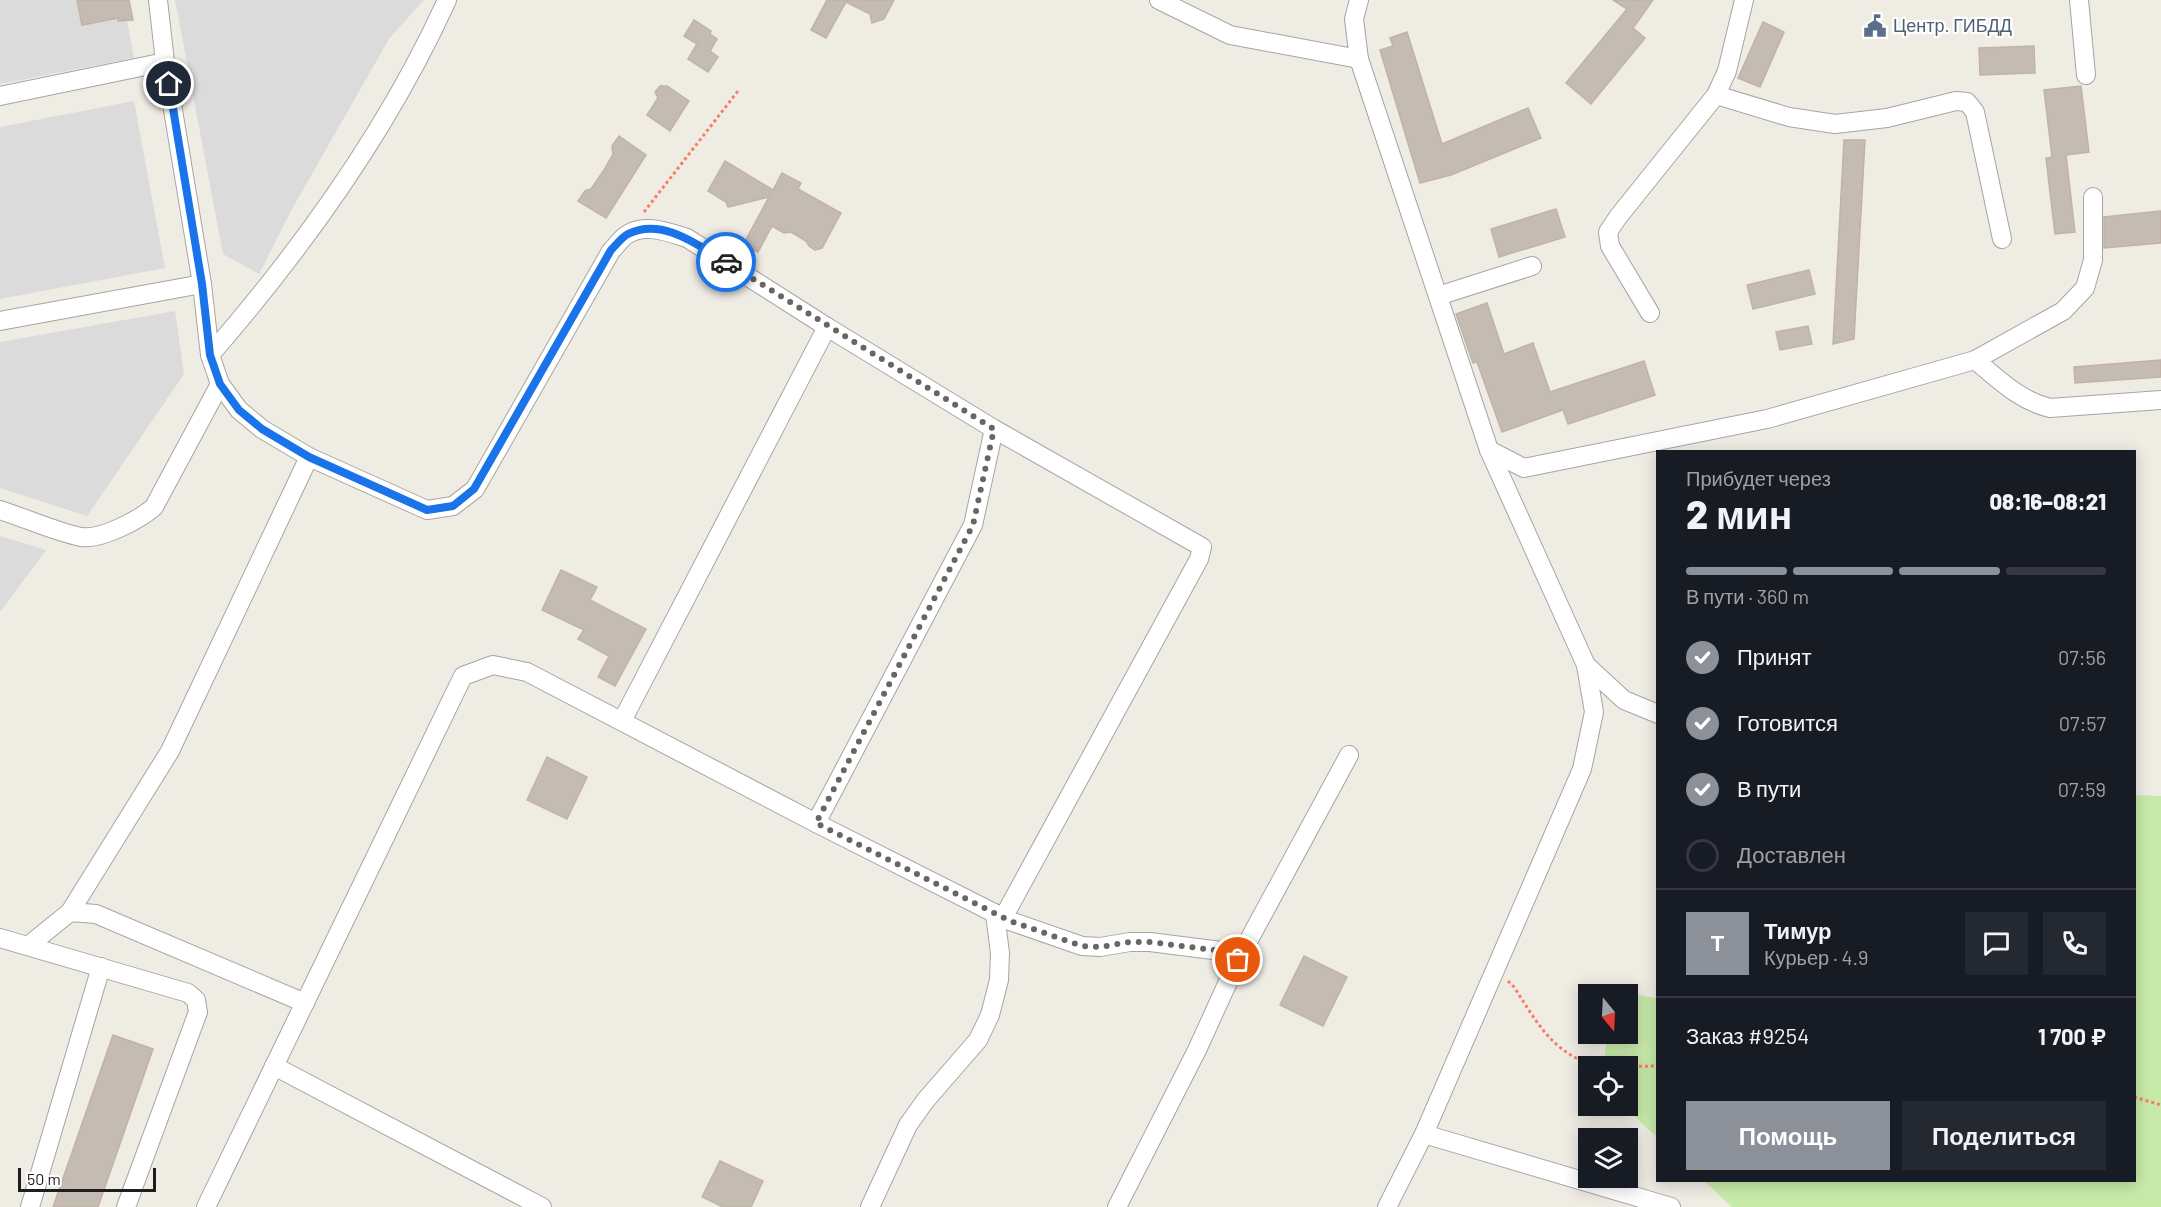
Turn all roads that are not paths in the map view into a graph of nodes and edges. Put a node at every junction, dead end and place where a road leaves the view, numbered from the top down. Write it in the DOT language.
graph roads {
  1 [pos="158,0"];
  2 [pos="447,0"];
  3 [pos="1159,0"];
  4 [pos="1359,0"];
  5 [pos="1744,0"];
  6 [pos="2079,0"];
  7 [pos="1359,59"];
  8 [pos="165,62"];
  9 [pos="2086,75"];
  10 [pos="1716,94"];
  11 [pos="0,96"];
  12 [pos="2093,197"];
  13 [pos="2002,239"];
  14 [pos="1532,266"];
  15 [pos="202,284"];
  16 [pos="1438,296"];
  17 [pos="1650,313"];
  18 [pos="0,321"];
  19 [pos="826,327"];
  20 [pos="210,355"];
  21 [pos="1975,360"];
  22 [pos="220,384"];
  23 [pos="2161,400"];
  24 [pos="994,429"];
  25 [pos="1489,450"];
  26 [pos="309,457"];
  27 [pos="0,510"];
  28 [pos="1586,666"];
  29 [pos="1656,713"];
  30 [pos="622,721"];
  31 [pos="1349,755"];
  32 [pos="816,823"];
  33 [pos="70,912"];
  34 [pos="999,916"];
  35 [pos="0,938"];
  36 [pos="28,946"];
  37 [pos="1238,960"];
  38 [pos="101,967"];
  39 [pos="305,1003"];
  40 [pos="273,1066"];
  41 [pos="1424,1134"];
  42 [pos="30,1207"];
  43 [pos="126,1207"];
  44 [pos="206,1207"];
  45 [pos="542,1207"];
  46 [pos="870,1207"];
  47 [pos="1117,1207"];
  48 [pos="1387,1207"];
  49 [pos="1671,1207"];
  1 -- 8 [label="street"];
  2 -- 20 [label="street"];
  3 -- 7 [label="street"];
  4 -- 7 [label="street"];
  5 -- 10 [label="street"];
  6 -- 9 [label="street"];
  7 -- 16 [label="street"];
  8 -- 11 [label="street"];
  8 -- 15 [label="street"];
  10 -- 13 [label="street"];
  10 -- 17 [label="street"];
  12 -- 21 [label="street"];
  14 -- 16 [label="street"];
  15 -- 18 [label="street"];
  15 -- 20 [label="street"];
  16 -- 25 [label="street"];
  19 -- 24 [label="street"];
  19 -- 26 [label="street"];
  19 -- 30 [label="street"];
  20 -- 22 [label="street"];
  21 -- 23 [label="street"];
  21 -- 25 [label="street"];
  22 -- 26 [label="street"];
  22 -- 27 [label="street"];
  24 -- 32 [label="street"];
  24 -- 34 [label="street"];
  25 -- 28 [label="street"];
  26 -- 33 [label="street"];
  28 -- 29 [label="street"];
  28 -- 41 [label="street"];
  30 -- 32 [label="street"];
  30 -- 39 [label="street"];
  31 -- 37 [label="street"];
  32 -- 34 [label="street"];
  33 -- 36 [label="street"];
  33 -- 39 [label="street"];
  34 -- 37 [label="street"];
  34 -- 46 [label="street"];
  35 -- 36 [label="street"];
  36 -- 38 [label="street"];
  37 -- 47 [label="street"];
  38 -- 42 [label="street"];
  38 -- 43 [label="street"];
  39 -- 40 [label="street"];
  40 -- 44 [label="street"];
  40 -- 45 [label="street"];
  41 -- 48 [label="street"];
  41 -- 49 [label="street"];
}
